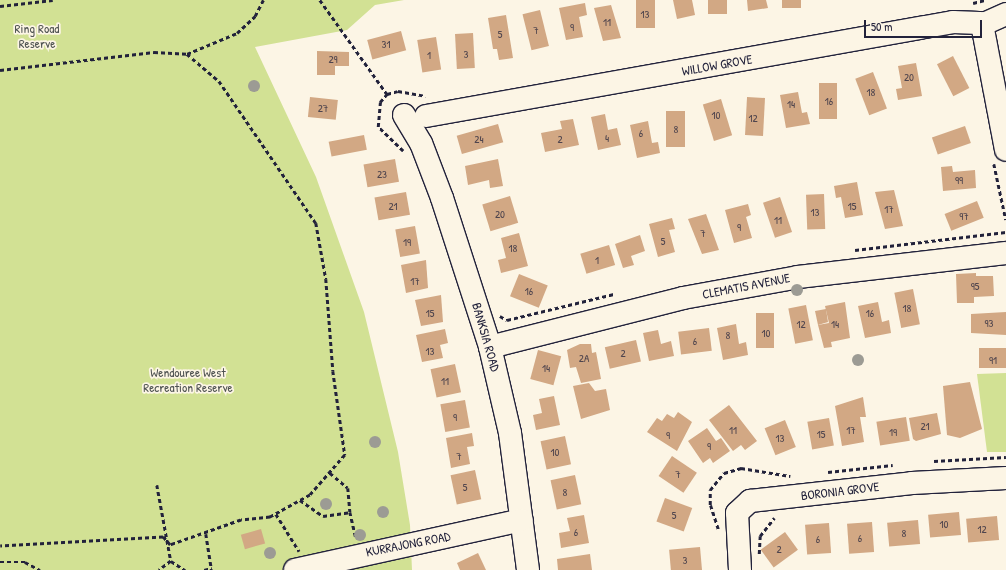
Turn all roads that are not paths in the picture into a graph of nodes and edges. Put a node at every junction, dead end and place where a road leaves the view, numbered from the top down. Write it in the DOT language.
graph roads {
  1 [pos="1006,14"];
  2 [pos="982,24"];
  3 [pos="404,115"];
  4 [pos="426,116"];
  5 [pos="1006,150"];
  6 [pos="1006,254"];
  7 [pos="490,347"];
  8 [pos="1006,478"];
  9 [pos="522,520"];
  10 [pos="299,569"];
  11 [pos="528,570"];
  12 [pos="740,570"];
  1 -- 2 [label="street, WILLOW GROVE"];
  2 -- 4 [label="street, WILLOW GROVE"];
  2 -- 5 [label="street"];
  3 -- 7 [label="street, BANKSIA ROAD"];
  6 -- 7 [label="street, CLEMATIS AVENUE"];
  7 -- 9 [label="street, BANKSIA ROAD"];
  8 -- 12 [label="street, BORONIA GROVE"];
  9 -- 10 [label="street, KURRAJONG ROAD"];
  9 -- 11 [label="street, BANKSIA ROAD"];
}
